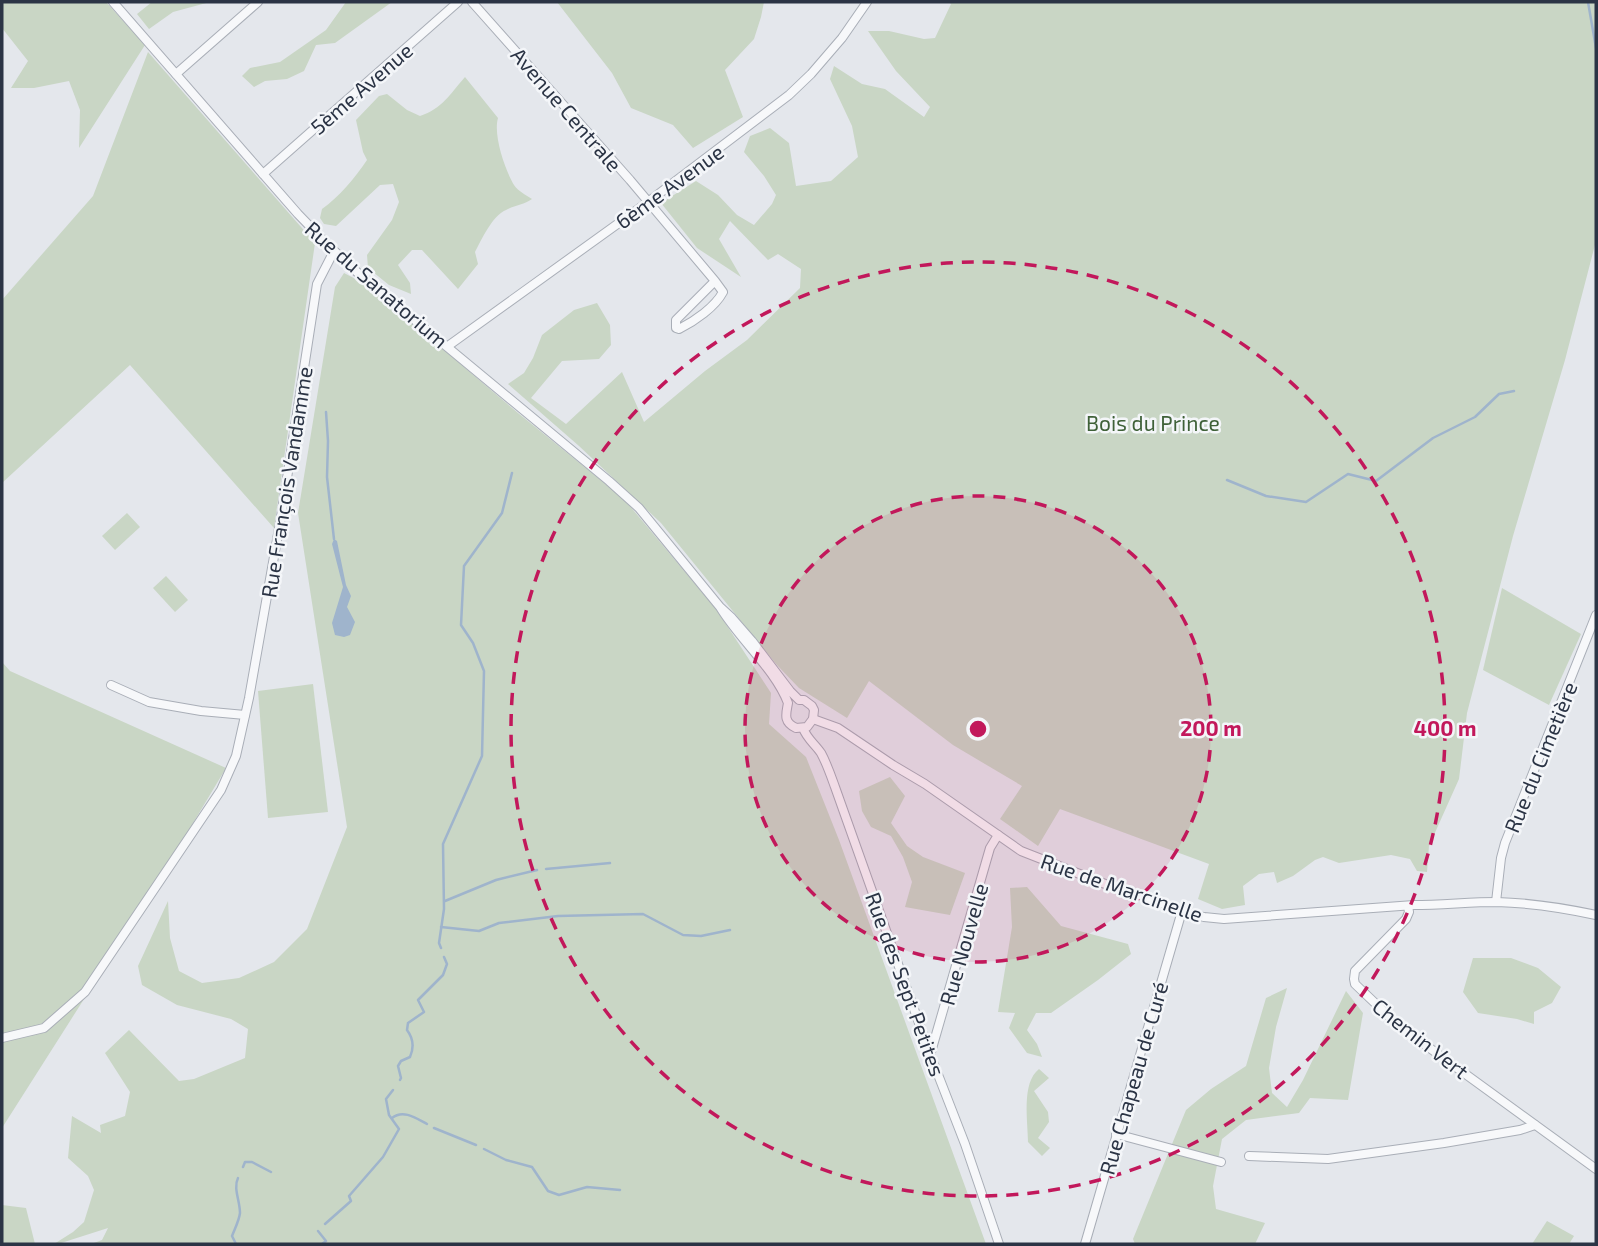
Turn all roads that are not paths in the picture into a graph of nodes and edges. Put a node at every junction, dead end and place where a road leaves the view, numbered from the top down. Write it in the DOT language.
graph roads {
  1 [pos="113,2"];
  2 [pos="258,2"];
  3 [pos="458,2"];
  4 [pos="472,2"];
  5 [pos="867,2"];
  6 [pos="176,74"];
  7 [pos="263,174"];
  8 [pos="648,202"];
  9 [pos="334,251"];
  10 [pos="715,281"];
  11 [pos="448,346"];
  12 [pos="720,607"];
  13 [pos="1596,615"];
  14 [pos="111,685"];
  15 [pos="799,700"];
  16 [pos="788,706"];
  17 [pos="245,715"];
  18 [pos="813,719"];
  19 [pos="803,728"];
  20 [pos="998,835"];
  21 [pos="1496,902"];
  22 [pos="1408,906"];
  23 [pos="1182,911"];
  24 [pos="1596,915"];
  25 [pos="2,1038"];
  26 [pos="930,1054"];
  27 [pos="1535,1125"];
  28 [pos="1116,1134"];
  29 [pos="1250,1156"];
  30 [pos="1221,1162"];
  31 [pos="1596,1168"];
  32 [pos="999,1244"];
  33 [pos="1085,1244"];
  1 -- 6 [label="street, Rue du Sanatorium"];
  2 -- 6 [label="street"];
  3 -- 7 [label="street, 5ème Avenue"];
  4 -- 8 [label="street, Avenue Centrale"];
  5 -- 8 [label="street, 6ème Avenue"];
  6 -- 7 [label="street, Rue du Sanatorium"];
  7 -- 9 [label="street, Rue du Sanatorium"];
  8 -- 10 [label="street, Avenue Centrale"];
  8 -- 11 [label="street, 6ème Avenue"];
  9 -- 11 [label="street, Rue du Sanatorium"];
  9 -- 17 [label="street, Rue François Vandamme"];
  10 -- 10 [label="street"];
  11 -- 12 [label="street, Rue du Sanatorium"];
  12 -- 15 [label="street"];
  12 -- 16 [label="street"];
  13 -- 21 [label="street, Rue du Cimetière"];
  14 -- 17 [label="street"];
  15 -- 16 [label="street"];
  15 -- 18 [label="street"];
  16 -- 19 [label="street"];
  17 -- 25 [label="street, Rue François Vandamme"];
  18 -- 19 [label="street"];
  18 -- 20 [label="street, Rue de Marcinelle"];
  19 -- 26 [label="street, Rue des Sept Petites"];
  20 -- 23 [label="street, Rue de Marcinelle"];
  20 -- 26 [label="street, Rue Nouvelle"];
  21 -- 22 [label="street, Rue de Marcinelle"];
  21 -- 24 [label="street, Rue de Marcinelle"];
  22 -- 23 [label="street, Rue de Marcinelle"];
  22 -- 27 [label="street, Chemin Vert"];
  23 -- 28 [label="street, Rue Chapeau de Curé"];
  26 -- 32 [label="street, Rue des Sept Petites"];
  27 -- 29 [label="street"];
  27 -- 31 [label="street, Chemin Vert"];
  28 -- 30 [label="street"];
  28 -- 33 [label="street, Rue Chapeau de Curé"];
}
